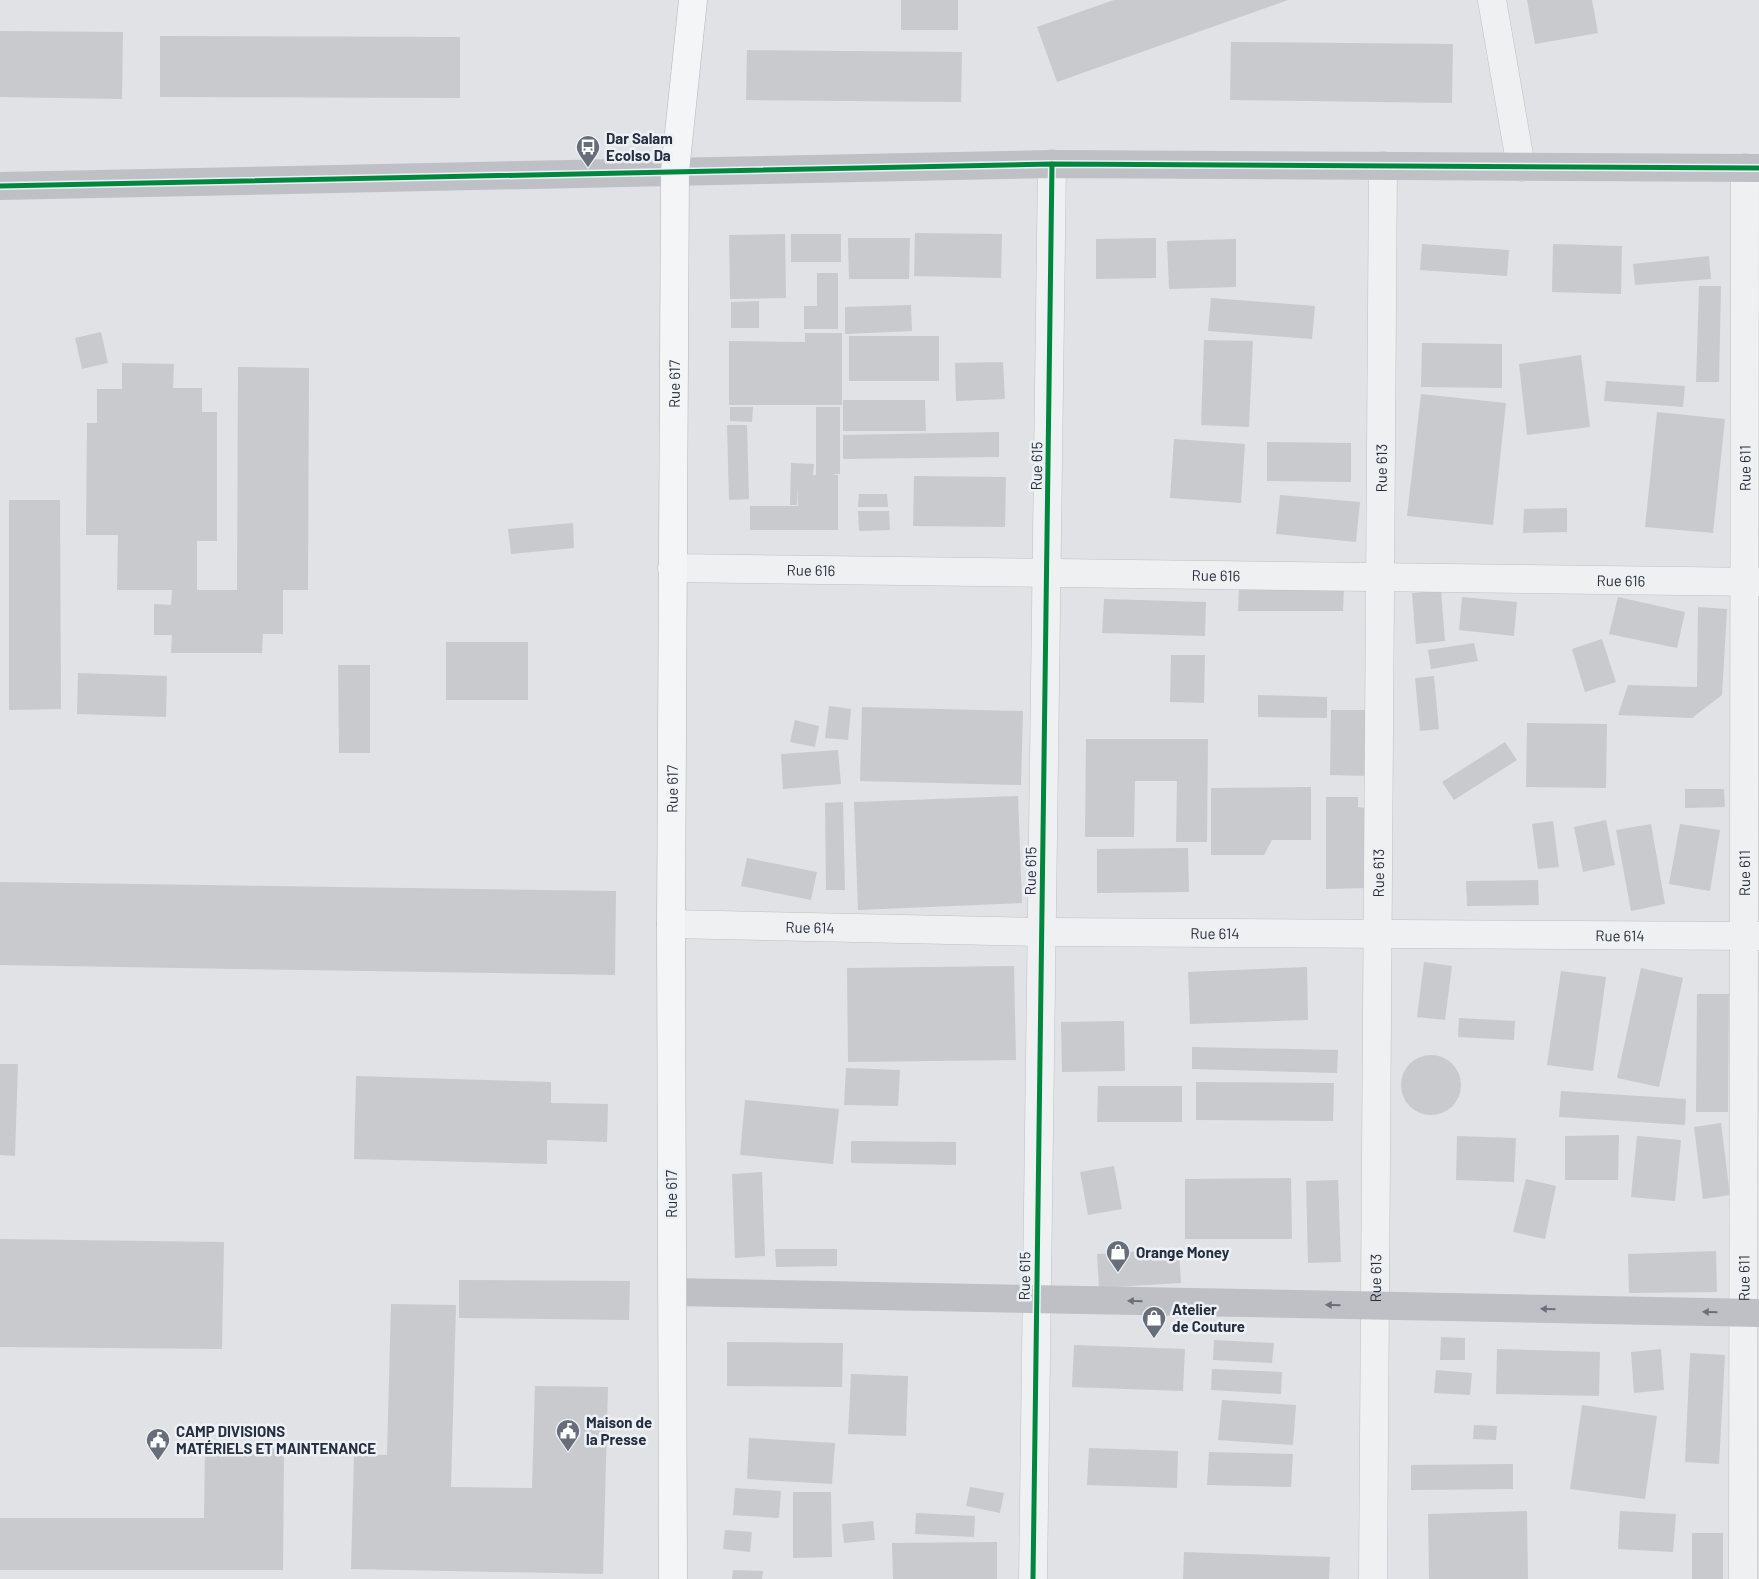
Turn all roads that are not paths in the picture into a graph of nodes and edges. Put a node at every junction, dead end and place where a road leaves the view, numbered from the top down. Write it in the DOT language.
graph roads {
  1 [pos="693,0"];
  2 [pos="1492,0"];
  3 [pos="1052,164"];
  4 [pos="1384,166"];
  5 [pos="1521,167"];
  6 [pos="1752,168"];
  7 [pos="675,172"];
  8 [pos="0,186"];
  9 [pos="672,568"];
  10 [pos="1046,573"];
  11 [pos="1380,578"];
  12 [pos="1752,582"];
  13 [pos="671,924"];
  14 [pos="1042,932"];
  15 [pos="1380,933"];
  16 [pos="1751,936"];
  17 [pos="672,1292"];
  18 [pos="1036,1299"];
  19 [pos="1375,1306"];
  20 [pos="1751,1312"];
  21 [pos="673,1579"];
  22 [pos="1033,1579"];
  23 [pos="1374,1579"];
  24 [pos="1743,1579"];
  1 -- 7 [label="highway, Rue 617"];
  2 -- 5 [label="street"];
  3 -- 4 [label="street"];
  3 -- 7 [label="street"];
  3 -- 10 [label="street, Rue 615"];
  4 -- 5 [label="street"];
  4 -- 11 [label="street, Rue 613"];
  5 -- 6 [label="street"];
  6 -- 12 [label="street, Rue 611"];
  7 -- 8 [label="street"];
  7 -- 9 [label="highway, Rue 617"];
  9 -- 10 [label="street, Rue 616"];
  9 -- 13 [label="highway, Rue 617"];
  10 -- 11 [label="street, Rue 616"];
  10 -- 14 [label="street, Rue 615"];
  11 -- 12 [label="street, Rue 616"];
  11 -- 15 [label="street, Rue 613"];
  12 -- 16 [label="street, Rue 611"];
  13 -- 14 [label="street, Rue 614"];
  13 -- 17 [label="highway, Rue 617"];
  14 -- 15 [label="street, Rue 614"];
  14 -- 18 [label="street, Rue 615"];
  15 -- 16 [label="street, Rue 614"];
  15 -- 19 [label="street, Rue 613"];
  16 -- 20 [label="street, Rue 611"];
  17 -- 18 [label="street"];
  17 -- 21 [label="highway, Rue 617"];
  19 -- 18 [label="street, one-way"];
  18 -- 22 [label="street, Rue 615"];
  20 -- 19 [label="street, one-way"];
  19 -- 23 [label="street, Rue 613"];
  20 -- 24 [label="street, Rue 611"];
}
